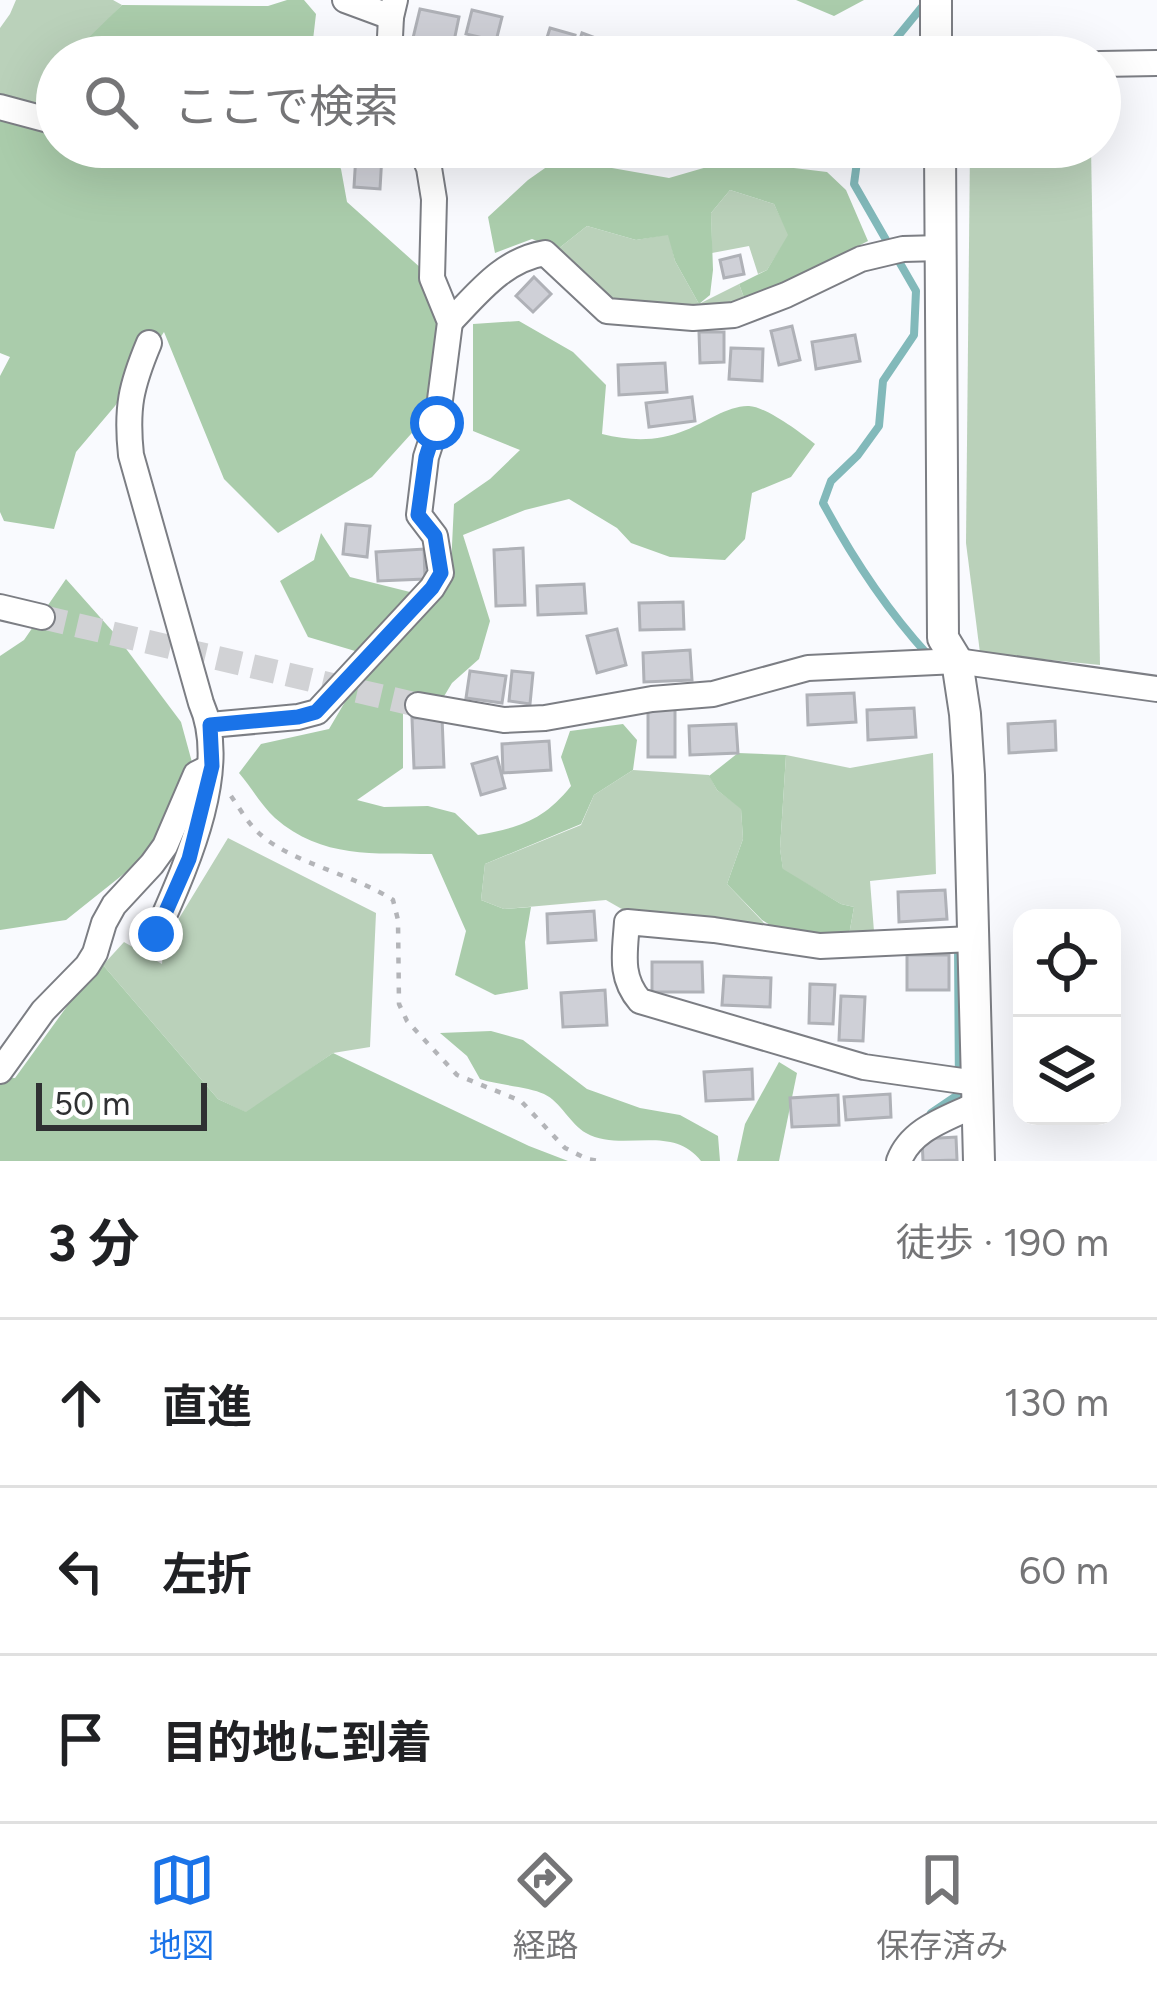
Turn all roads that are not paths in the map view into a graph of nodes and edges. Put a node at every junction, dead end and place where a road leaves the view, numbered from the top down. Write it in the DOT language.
graph roads {
  1 [pos="345,0"];
  2 [pos="936,0"];
  3 [pos="393,8"];
  4 [pos="936,36"];
  5 [pos="1157,63"];
  6 [pos="1121,64"];
  7 [pos="0,107"];
  8 [pos="36,117"];
  9 [pos="429,168"];
  10 [pos="940,168"];
  11 [pos="940,248"];
  12 [pos="449,322"];
  13 [pos="149,343"];
  14 [pos="0,607"];
  15 [pos="42,617"];
  16 [pos="957,661"];
  17 [pos="1157,689"];
  18 [pos="418,705"];
  19 [pos="210,725"];
  20 [pos="212,766"];
  21 [pos="156,934"];
  22 [pos="972,939"];
  23 [pos="10,1035"];
  24 [pos="0,1071"];
  25 [pos="975,1094"];
  26 [pos="899,1161"];
  27 [pos="979,1161"];
  1 -- 3 [label="street"];
  2 -- 4 [label="street"];
  5 -- 6 [label="street"];
  7 -- 8 [label="street"];
  9 -- 12 [label="street"];
  10 -- 11 [label="street"];
  11 -- 12 [label="street"];
  11 -- 16 [label="street"];
  12 -- 19 [label="street"];
  13 -- 19 [label="street"];
  14 -- 15 [label="street"];
  16 -- 17 [label="street"];
  16 -- 18 [label="street"];
  16 -- 22 [label="street"];
  19 -- 20 [label="street"];
  20 -- 21 [label="street"];
  20 -- 23 [label="street"];
  22 -- 25 [label="street"];
  22 -- 25 [label="street"];
  23 -- 24 [label="street"];
  25 -- 26 [label="street"];
  25 -- 27 [label="street"];
}
